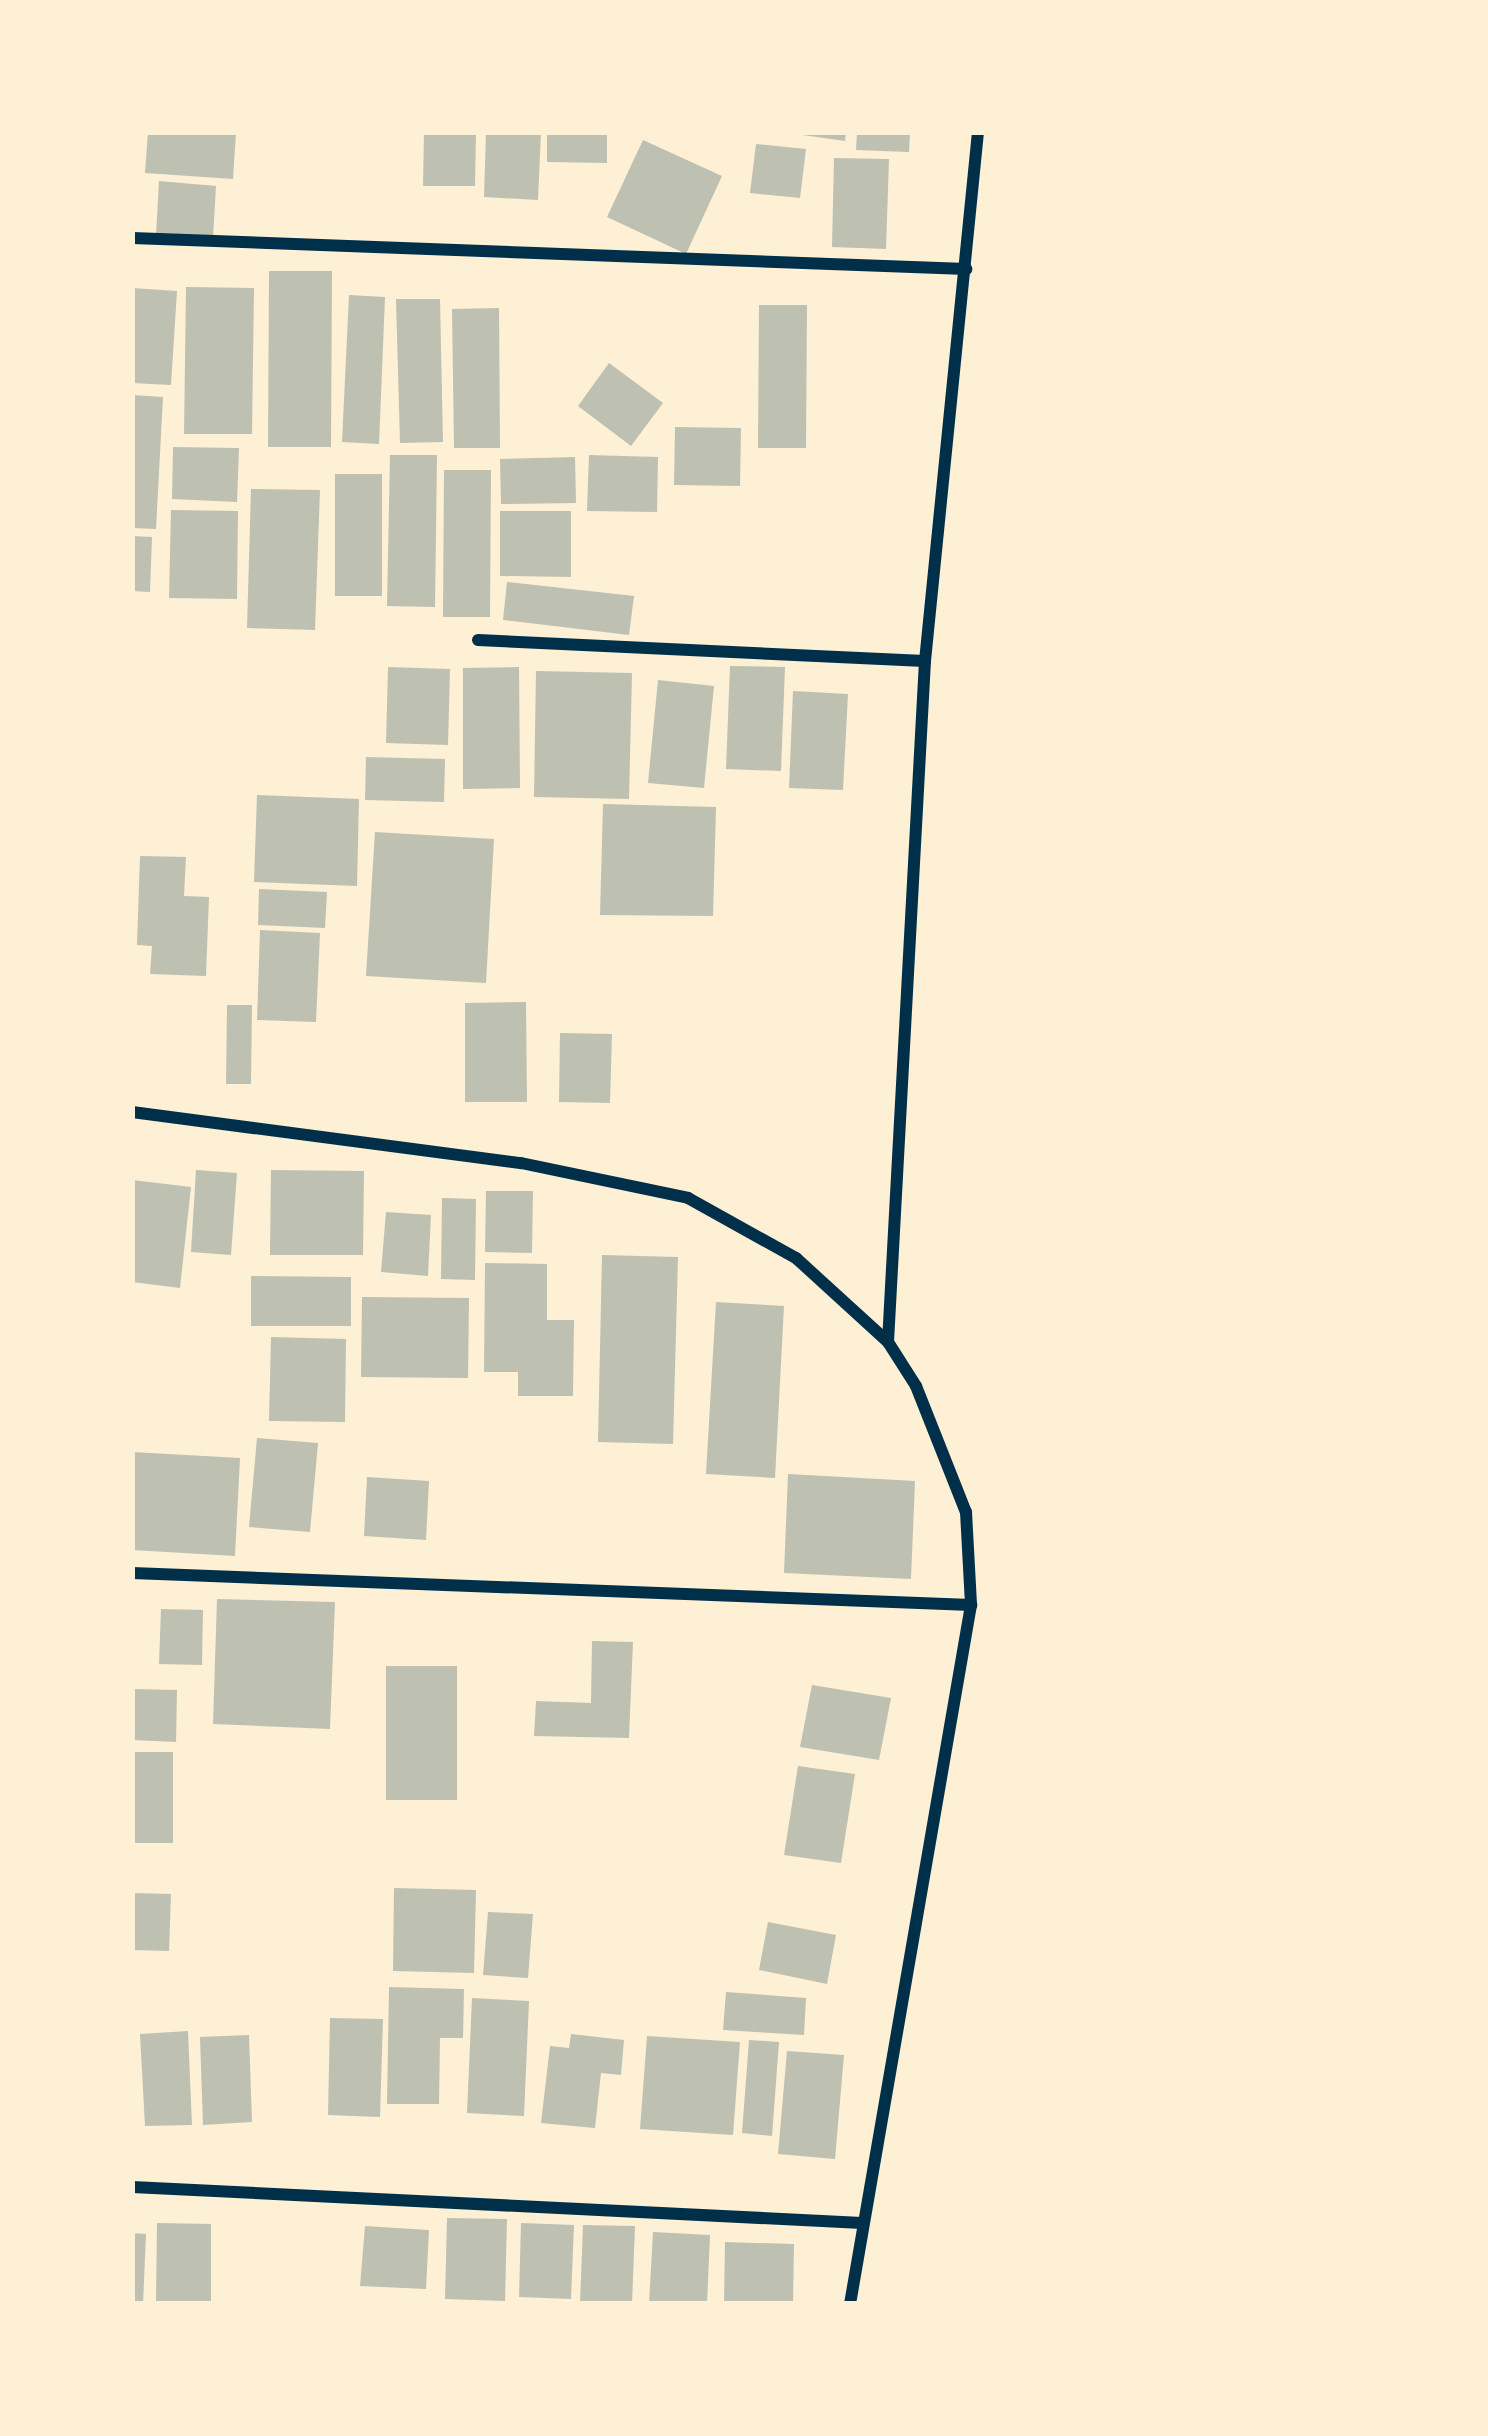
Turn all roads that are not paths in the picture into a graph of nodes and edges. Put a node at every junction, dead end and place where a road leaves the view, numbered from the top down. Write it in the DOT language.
graph roads {
  1 [pos="978,132"];
  2 [pos="132,238"];
  3 [pos="966,269"];
  4 [pos="478,640"];
  5 [pos="925,661"];
  6 [pos="132,1112"];
  7 [pos="888,1342"];
  8 [pos="132,1573"];
  9 [pos="971,1605"];
  10 [pos="132,2187"];
  11 [pos="862,2223"];
  12 [pos="850,2304"];
  1 -- 3 [label="street"];
  2 -- 3 [label="street"];
  3 -- 5 [label="street"];
  4 -- 5 [label="street"];
  5 -- 7 [label="street"];
  6 -- 7 [label="street"];
  7 -- 9 [label="street"];
  8 -- 9 [label="street"];
  9 -- 11 [label="street"];
  10 -- 11 [label="street"];
  11 -- 12 [label="street"];
}
